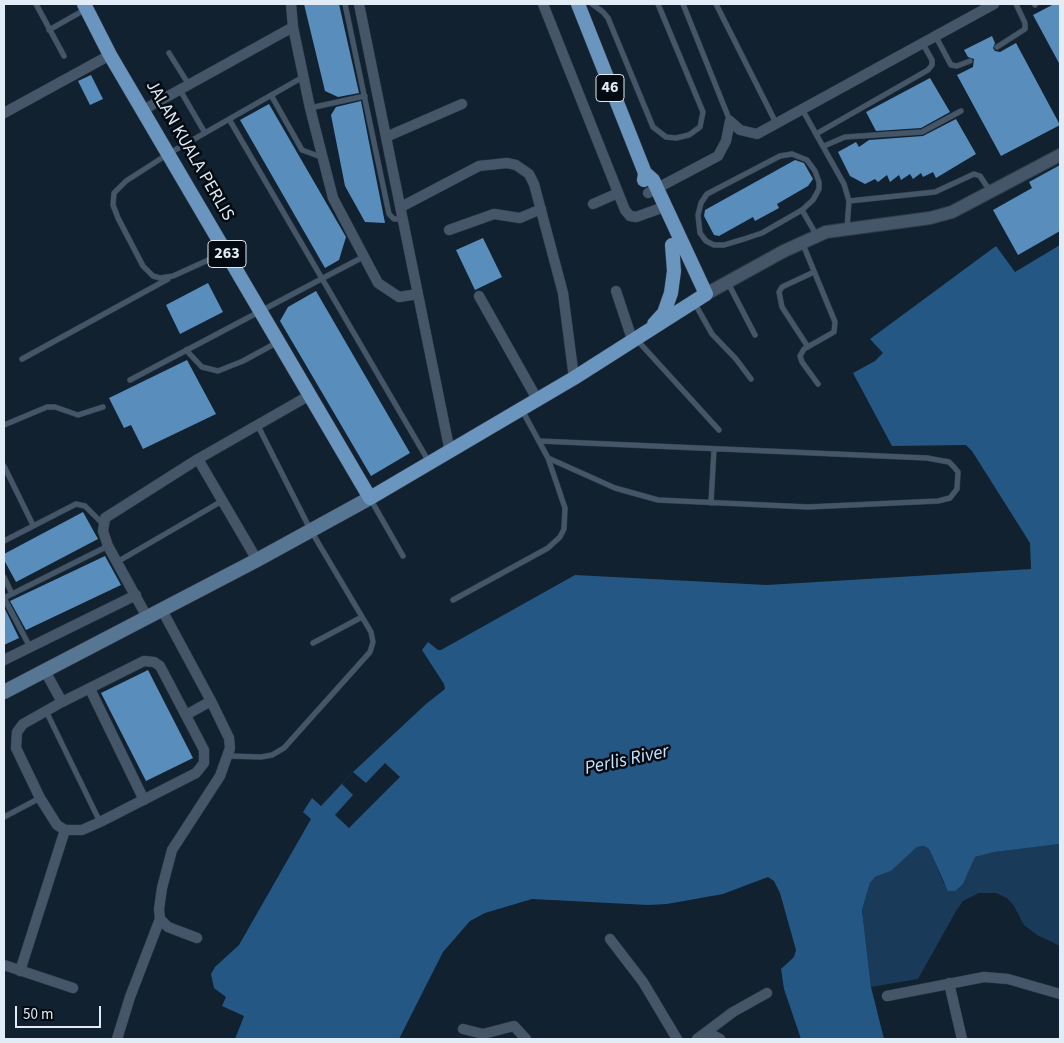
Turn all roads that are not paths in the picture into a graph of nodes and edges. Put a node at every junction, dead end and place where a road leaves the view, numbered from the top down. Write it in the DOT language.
graph roads {
  1 [pos="36,4"];
  2 [pos="291,4"];
  3 [pos="345,4"];
  4 [pos="359,4"];
  5 [pos="543,4"];
  6 [pos="578,4"];
  7 [pos="592,4"];
  8 [pos="658,4"];
  9 [pos="683,4"];
  10 [pos="716,4"];
  11 [pos="994,4"];
  12 [pos="1016,4"];
  13 [pos="85,6"];
  14 [pos="293,27"];
  15 [pos="49,30"];
  16 [pos="936,37"];
  17 [pos="923,44"];
  18 [pos="997,47"];
  19 [pos="169,53"];
  20 [pos="110,55"];
  21 [pos="64,56"];
  22 [pos="970,61"];
  23 [pos="303,77"];
  24 [pos="184,87"];
  25 [pos="271,95"];
  26 [pos="365,96"];
  27 [pos="462,104"];
  28 [pos="310,108"];
  29 [pos="802,109"];
  30 [pos="143,110"];
  31 [pos="961,111"];
  32 [pos="4,114"];
  33 [pos="229,119"];
  34 [pos="730,121"];
  35 [pos="776,123"];
  36 [pos="205,133"];
  37 [pos="816,134"];
  38 [pos="386,137"];
  39 [pos="824,146"];
  40 [pos="168,154"];
  41 [pos="1060,154"];
  42 [pos="321,157"];
  43 [pos="652,191"];
  44 [pos="990,192"];
  45 [pos="618,193"];
  46 [pos="849,201"];
  47 [pos="593,204"];
  48 [pos="400,206"];
  49 [pos="660,208"];
  50 [pos="541,210"];
  51 [pos="802,210"];
  52 [pos="403,219"];
  53 [pos="847,229"];
  54 [pos="449,230"];
  55 [pos="817,236"];
  56 [pos="802,242"];
  57 [pos="672,245"];
  58 [pos="226,252"];
  59 [pos="363,257"];
  60 [pos="814,272"];
  61 [pos="173,276"];
  62 [pos="322,278"];
  63 [pos="727,281"];
  64 [pos="616,291"];
  65 [pos="418,294"];
  66 [pos="479,296"];
  67 [pos="699,298"];
  68 [pos="260,311"];
  69 [pos="755,335"];
  70 [pos="639,338"];
  71 [pos="279,342"];
  72 [pos="808,347"];
  73 [pos="186,350"];
  74 [pos="22,360"];
  75 [pos="574,378"];
  76 [pos="751,379"];
  77 [pos="130,380"];
  78 [pos="818,384"];
  79 [pos="310,395"];
  80 [pos="537,399"];
  81 [pos="103,407"];
  82 [pos="521,408"];
  83 [pos="4,424"];
  84 [pos="258,426"];
  85 [pos="719,430"];
  86 [pos="539,441"];
  87 [pos="714,449"];
  88 [pos="450,452"];
  89 [pos="548,458"];
  90 [pos="198,459"];
  91 [pos="430,462"];
  92 [pos="4,466"];
  93 [pos="370,498"];
  94 [pos="222,501"];
  95 [pos="711,504"];
  96 [pos="103,524"];
  97 [pos="33,525"];
  98 [pos="310,529"];
  99 [pos="4,541"];
  100 [pos="108,546"];
  101 [pos="403,556"];
  102 [pos="257,560"];
  103 [pos="117,562"];
  104 [pos="4,577"];
  105 [pos="12,594"];
  106 [pos="136,594"];
  107 [pos="4,598"];
  108 [pos="453,600"];
  109 [pos="162,610"];
  110 [pos="147,617"];
  111 [pos="362,617"];
  112 [pos="313,643"];
  113 [pos="30,647"];
  114 [pos="4,660"];
  115 [pos="44,671"];
  116 [pos="90,689"];
  117 [pos="4,692"];
  118 [pos="211,701"];
  119 [pos="62,702"];
  120 [pos="46,711"];
  121 [pos="186,715"];
  122 [pos="228,756"];
  123 [pos="40,798"];
  124 [pos="144,800"];
  125 [pos="4,818"];
  126 [pos="100,822"];
  127 [pos="65,830"];
  128 [pos="160,919"];
  129 [pos="197,938"];
  130 [pos="610,939"];
  131 [pos="4,965"];
  132 [pos="20,971"];
  133 [pos="949,983"];
  134 [pos="72,988"];
  135 [pos="767,993"];
  136 [pos="1060,994"];
  137 [pos="887,996"];
  138 [pos="707,1032"];
  139 [pos="469,1034"];
  140 [pos="117,1039"];
  141 [pos="526,1039"];
  142 [pos="677,1039"];
  143 [pos="697,1039"];
  144 [pos="720,1039"];
  145 [pos="962,1039"];
  1 -- 15 [label="lane"];
  2 -- 14 [label="street"];
  3 -- 26 [label="lane"];
  4 -- 38 [label="street"];
  5 -- 45 [label="street"];
  6 -- 43 [label="main road, 46"];
  7 -- 8 [label="lane"];
  9 -- 34 [label="lane"];
  10 -- 35 [label="lane"];
  11 -- 16 [label="street"];
  12 -- 18 [label="lane"];
  13 -- 15 [label="lane"];
  13 -- 20 [label="main road, JALAN KUALA PERLIS / 263"];
  14 -- 23 [label="street"];
  14 -- 24 [label="street"];
  15 -- 21 [label="lane"];
  16 -- 17 [label="street"];
  16 -- 22 [label="lane"];
  17 -- 29 [label="street"];
  17 -- 37 [label="lane"];
  19 -- 24 [label="lane"];
  20 -- 30 [label="main road, JALAN KUALA PERLIS / 263"];
  20 -- 32 [label="street"];
  23 -- 25 [label="lane"];
  23 -- 28 [label="street"];
  24 -- 30 [label="street"];
  24 -- 36 [label="lane"];
  25 -- 33 [label="lane"];
  25 -- 42 [label="lane"];
  26 -- 28 [label="lane"];
  26 -- 52 [label="lane"];
  27 -- 38 [label="street"];
  28 -- 42 [label="street"];
  29 -- 35 [label="street"];
  29 -- 37 [label="lane"];
  30 -- 40 [label="main road, JALAN KUALA PERLIS / 263"];
  31 -- 39 [label="lane"];
  33 -- 36 [label="lane"];
  33 -- 62 [label="lane"];
  34 -- 35 [label="street"];
  34 -- 43 [label="street"];
  36 -- 40 [label="lane"];
  37 -- 39 [label="lane"];
  38 -- 48 [label="street"];
  39 -- 46 [label="lane"];
  40 -- 58 [label="main road, JALAN KUALA PERLIS / 263"];
  40 -- 61 [label="lane"];
  41 -- 44 [label="street"];
  42 -- 59 [label="street"];
  43 -- 49 [label="main road, 46"];
  44 -- 46 [label="lane"];
  44 -- 53 [label="street"];
  45 -- 47 [label="street"];
  45 -- 49 [label="street"];
  46 -- 53 [label="lane"];
  48 -- 50 [label="street"];
  48 -- 52 [label="street"];
  49 -- 57 [label="main road, 46"];
  49 -- 67 [label="main road, 46"];
  50 -- 54 [label="street"];
  50 -- 75 [label="street"];
  51 -- 51 [label="lane"];
  51 -- 55 [label="lane"];
  52 -- 65 [label="street"];
  53 -- 55 [label="street"];
  55 -- 56 [label="street"];
  56 -- 60 [label="lane"];
  56 -- 63 [label="street"];
  57 -- 67 [label="main road, 46"];
  57 -- 70 [label="main road"];
  58 -- 61 [label="lane"];
  58 -- 68 [label="main road, JALAN KUALA PERLIS / 263"];
  59 -- 62 [label="lane"];
  59 -- 65 [label="street"];
  60 -- 72 [label="lane"];
  60 -- 72 [label="lane"];
  61 -- 74 [label="lane"];
  62 -- 68 [label="lane"];
  62 -- 91 [label="lane"];
  63 -- 67 [label="street"];
  63 -- 69 [label="lane"];
  64 -- 70 [label="street"];
  65 -- 88 [label="street"];
  66 -- 80 [label="street"];
  67 -- 70 [label="main road"];
  67 -- 76 [label="lane"];
  68 -- 71 [label="main road, JALAN KUALA PERLIS / 263"];
  68 -- 73 [label="lane"];
  70 -- 75 [label="main road"];
  70 -- 85 [label="lane"];
  71 -- 73 [label="lane"];
  71 -- 79 [label="main road, JALAN KUALA PERLIS / 263"];
  72 -- 78 [label="lane"];
  73 -- 77 [label="lane"];
  75 -- 80 [label="main road"];
  79 -- 84 [label="street"];
  79 -- 93 [label="main road, JALAN KUALA PERLIS / 263"];
  80 -- 82 [label="main road"];
  81 -- 83 [label="lane"];
  82 -- 86 [label="lane"];
  82 -- 88 [label="main road"];
  84 -- 90 [label="street"];
  84 -- 98 [label="lane"];
  86 -- 87 [label="lane"];
  86 -- 89 [label="lane"];
  87 -- 95 [label="lane"];
  87 -- 95 [label="lane"];
  88 -- 91 [label="main road"];
  89 -- 95 [label="lane"];
  89 -- 108 [label="lane"];
  90 -- 94 [label="street"];
  90 -- 96 [label="street"];
  91 -- 93 [label="main road"];
  92 -- 97 [label="lane"];
  93 -- 98 [label="main road"];
  93 -- 101 [label="lane"];
  94 -- 102 [label="street"];
  94 -- 103 [label="lane"];
  96 -- 97 [label="lane"];
  96 -- 100 [label="street"];
  97 -- 99 [label="lane"];
  98 -- 102 [label="main road"];
  98 -- 111 [label="lane"];
  100 -- 103 [label="street"];
  100 -- 105 [label="lane"];
  102 -- 109 [label="main road"];
  103 -- 106 [label="street"];
  104 -- 105 [label="lane"];
  105 -- 107 [label="lane"];
  106 -- 110 [label="street"];
  106 -- 113 [label="street"];
  107 -- 113 [label="lane"];
  109 -- 110 [label="main road"];
  109 -- 118 [label="street"];
  110 -- 115 [label="main road"];
  111 -- 112 [label="lane"];
  111 -- 122 [label="lane"];
  113 -- 114 [label="street"];
  115 -- 117 [label="main road"];
  115 -- 119 [label="street"];
  116 -- 119 [label="street"];
  116 -- 121 [label="street"];
  116 -- 124 [label="street"];
  118 -- 121 [label="street"];
  118 -- 122 [label="street"];
  119 -- 120 [label="street"];
  120 -- 123 [label="street"];
  120 -- 126 [label="lane"];
  121 -- 124 [label="street"];
  122 -- 128 [label="street"];
  123 -- 125 [label="lane"];
  123 -- 127 [label="street"];
  124 -- 126 [label="street"];
  126 -- 127 [label="street"];
  127 -- 132 [label="street"];
  128 -- 129 [label="street"];
  128 -- 140 [label="street"];
  130 -- 142 [label="street"];
  131 -- 132 [label="street"];
  132 -- 134 [label="street"];
  133 -- 136 [label="street"];
  133 -- 137 [label="street"];
  133 -- 145 [label="street"];
  135 -- 138 [label="street"];
  138 -- 143 [label="street"];
  138 -- 144 [label="street"];
  139 -- 141 [label="street"];
}
